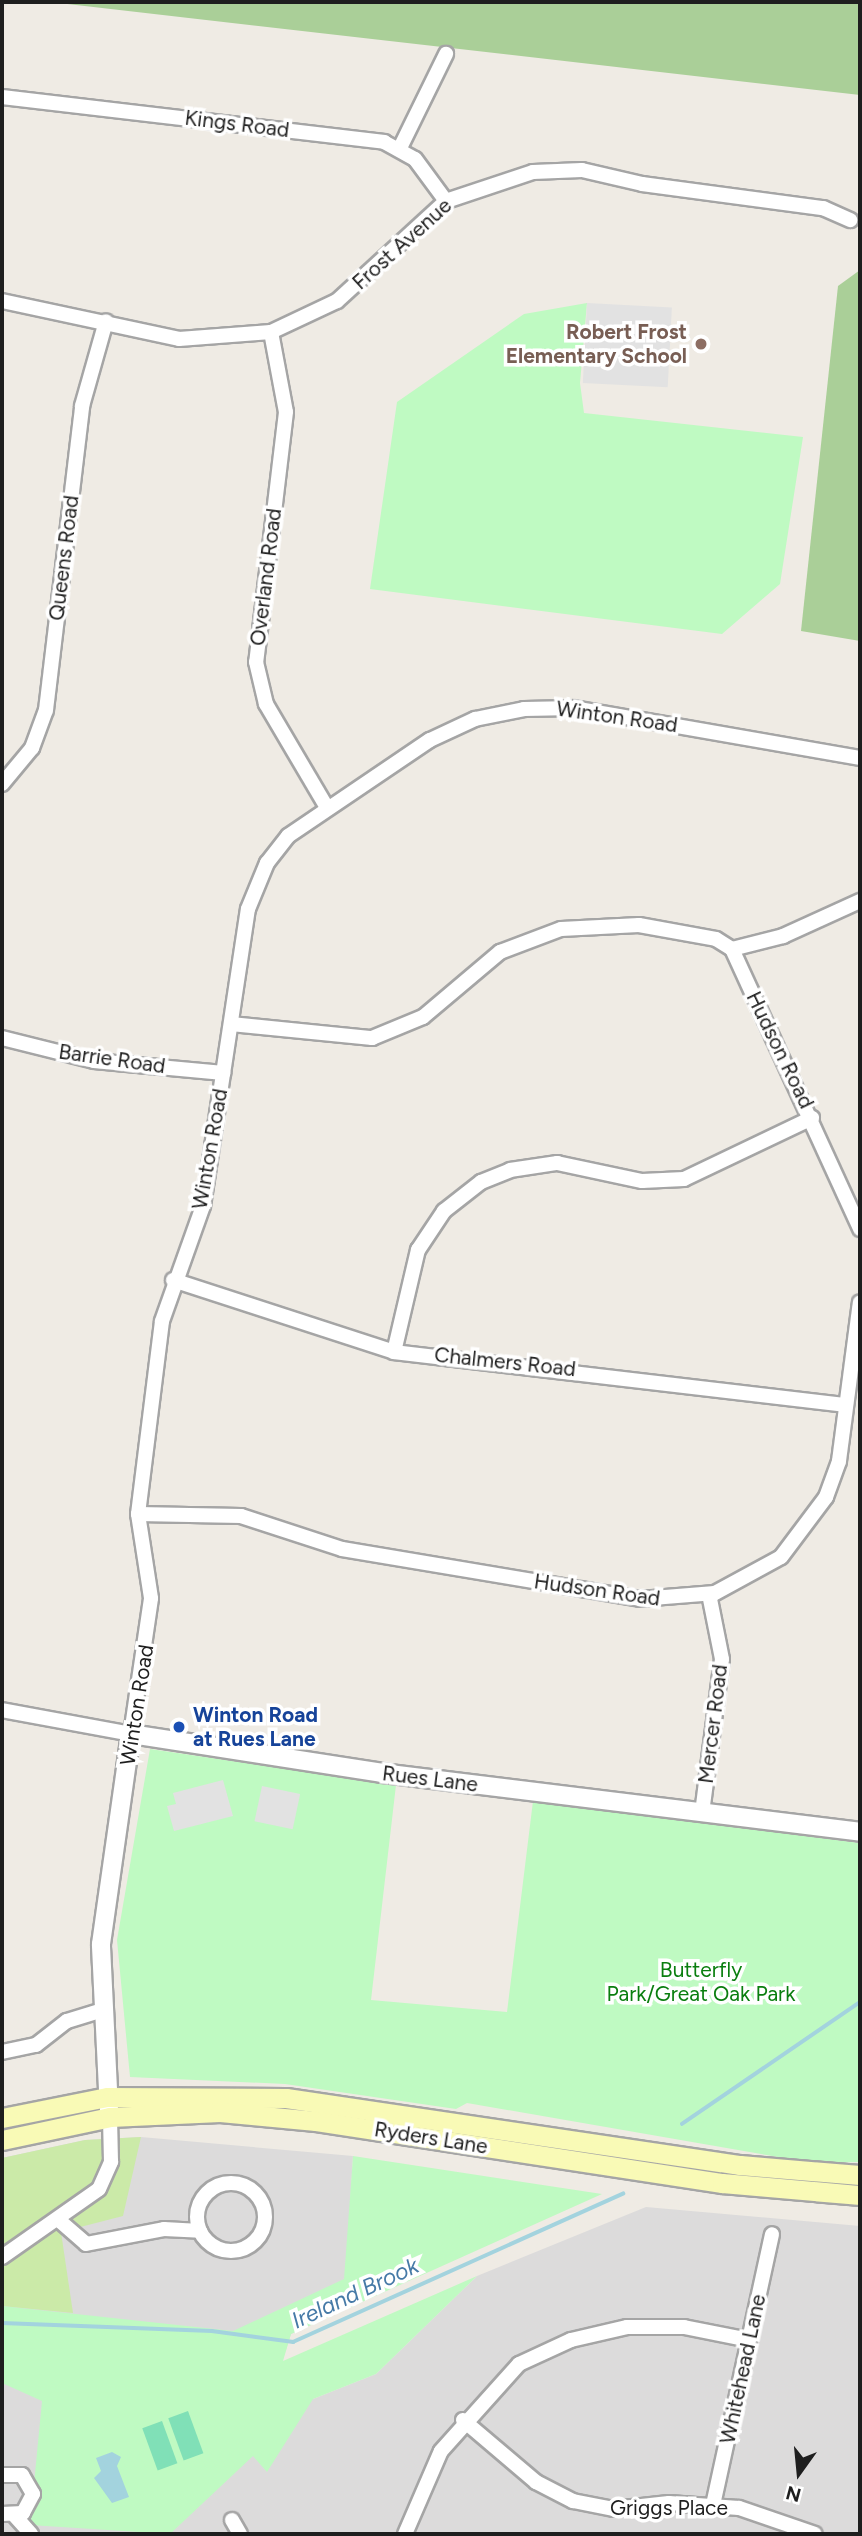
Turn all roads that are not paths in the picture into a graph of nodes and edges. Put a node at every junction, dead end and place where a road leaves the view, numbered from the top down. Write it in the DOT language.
graph roads {
  1 [pos="446,54"];
  2 [pos="2,97"];
  3 [pos="400,148"];
  4 [pos="446,201"];
  5 [pos="850,220"];
  6 [pos="2,301"];
  7 [pos="106,321"];
  8 [pos="271,332"];
  9 [pos="860,758"];
  10 [pos="2,785"];
  11 [pos="326,806"];
  12 [pos="860,901"];
  13 [pos="732,949"];
  14 [pos="230,1024"];
  15 [pos="2,1038"];
  16 [pos="223,1073"];
  17 [pos="813,1118"];
  18 [pos="860,1229"];
  19 [pos="173,1280"];
  20 [pos="860,1302"];
  21 [pos="858,1332"];
  22 [pos="394,1352"];
  23 [pos="846,1405"];
  24 [pos="138,1514"];
  25 [pos="709,1594"];
  26 [pos="2,1710"];
  27 [pos="131,1734"];
  28 [pos="702,1813"];
  29 [pos="860,1832"];
  30 [pos="99,2011"];
  31 [pos="2,2052"];
  32 [pos="107,2097"];
  33 [pos="110,2117"];
  34 [pos="2,2118"];
  35 [pos="2,2140"];
  36 [pos="860,2175"];
  37 [pos="860,2195"];
  38 [pos="61,2222"];
  39 [pos="200,2231"];
  40 [pos="772,2234"];
  41 [pos="2,2257"];
  42 [pos="749,2340"];
  43 [pos="463,2420"];
  44 [pos="2,2475"];
  45 [pos="713,2505"];
  46 [pos="8,2515"];
  47 [pos="232,2520"];
  48 [pos="32,2534"];
  49 [pos="240,2534"];
  50 [pos="405,2534"];
  51 [pos="815,2534"];
  1 -- 3 [label="street"];
  2 -- 3 [label="street, Kings Road"];
  3 -- 4 [label="street"];
  4 -- 5 [label="street, Frost Avenue"];
  4 -- 8 [label="street, Frost Avenue"];
  6 -- 7 [label="street, Frost Avenue"];
  7 -- 8 [label="street, Frost Avenue"];
  7 -- 10 [label="street, Queens Road"];
  8 -- 11 [label="street, Overland Road"];
  9 -- 11 [label="street, Winton Road"];
  11 -- 14 [label="street, Winton Road"];
  12 -- 13 [label="street"];
  13 -- 14 [label="street"];
  13 -- 17 [label="street, Hudson Road"];
  14 -- 16 [label="street, Winton Road"];
  15 -- 16 [label="street, Barrie Road"];
  16 -- 19 [label="street, Winton Road"];
  17 -- 18 [label="street, Hudson Road"];
  17 -- 22 [label="street"];
  19 -- 22 [label="street, Chalmers Road"];
  19 -- 24 [label="street, Winton Road"];
  20 -- 21 [label="street, Hudson Road"];
  21 -- 23 [label="street, Hudson Road"];
  22 -- 23 [label="street, Chalmers Road"];
  23 -- 25 [label="street, Hudson Road"];
  24 -- 25 [label="street, Hudson Road"];
  24 -- 27 [label="street, Winton Road"];
  25 -- 28 [label="street, Mercer Road"];
  26 -- 27 [label="street, Rues Lane"];
  27 -- 28 [label="street, Rues Lane"];
  27 -- 30 [label="street, Winton Road"];
  28 -- 29 [label="street, Rues Lane"];
  30 -- 31 [label="street"];
  30 -- 32 [label="street, Winton Road"];
  32 -- 33 [label="street, Winton Road"];
  32 -- 34 [label="main road, Ryders Lane"];
  32 -- 36 [label="main road, Ryders Lane"];
  33 -- 35 [label="main road, Ryders Lane"];
  33 -- 37 [label="main road, Ryders Lane"];
  33 -- 38 [label="street"];
  38 -- 39 [label="street"];
  38 -- 41 [label="street"];
  39 -- 39 [label="street"];
  40 -- 42 [label="street, Whitehead Lane"];
  42 -- 43 [label="street"];
  42 -- 45 [label="street, Whitehead Lane"];
  43 -- 45 [label="street, Griggs Place"];
  43 -- 50 [label="street"];
  44 -- 46 [label="street"];
  45 -- 51 [label="street, Griggs Place"];
  46 -- 48 [label="street"];
  47 -- 49 [label="street"];
}
